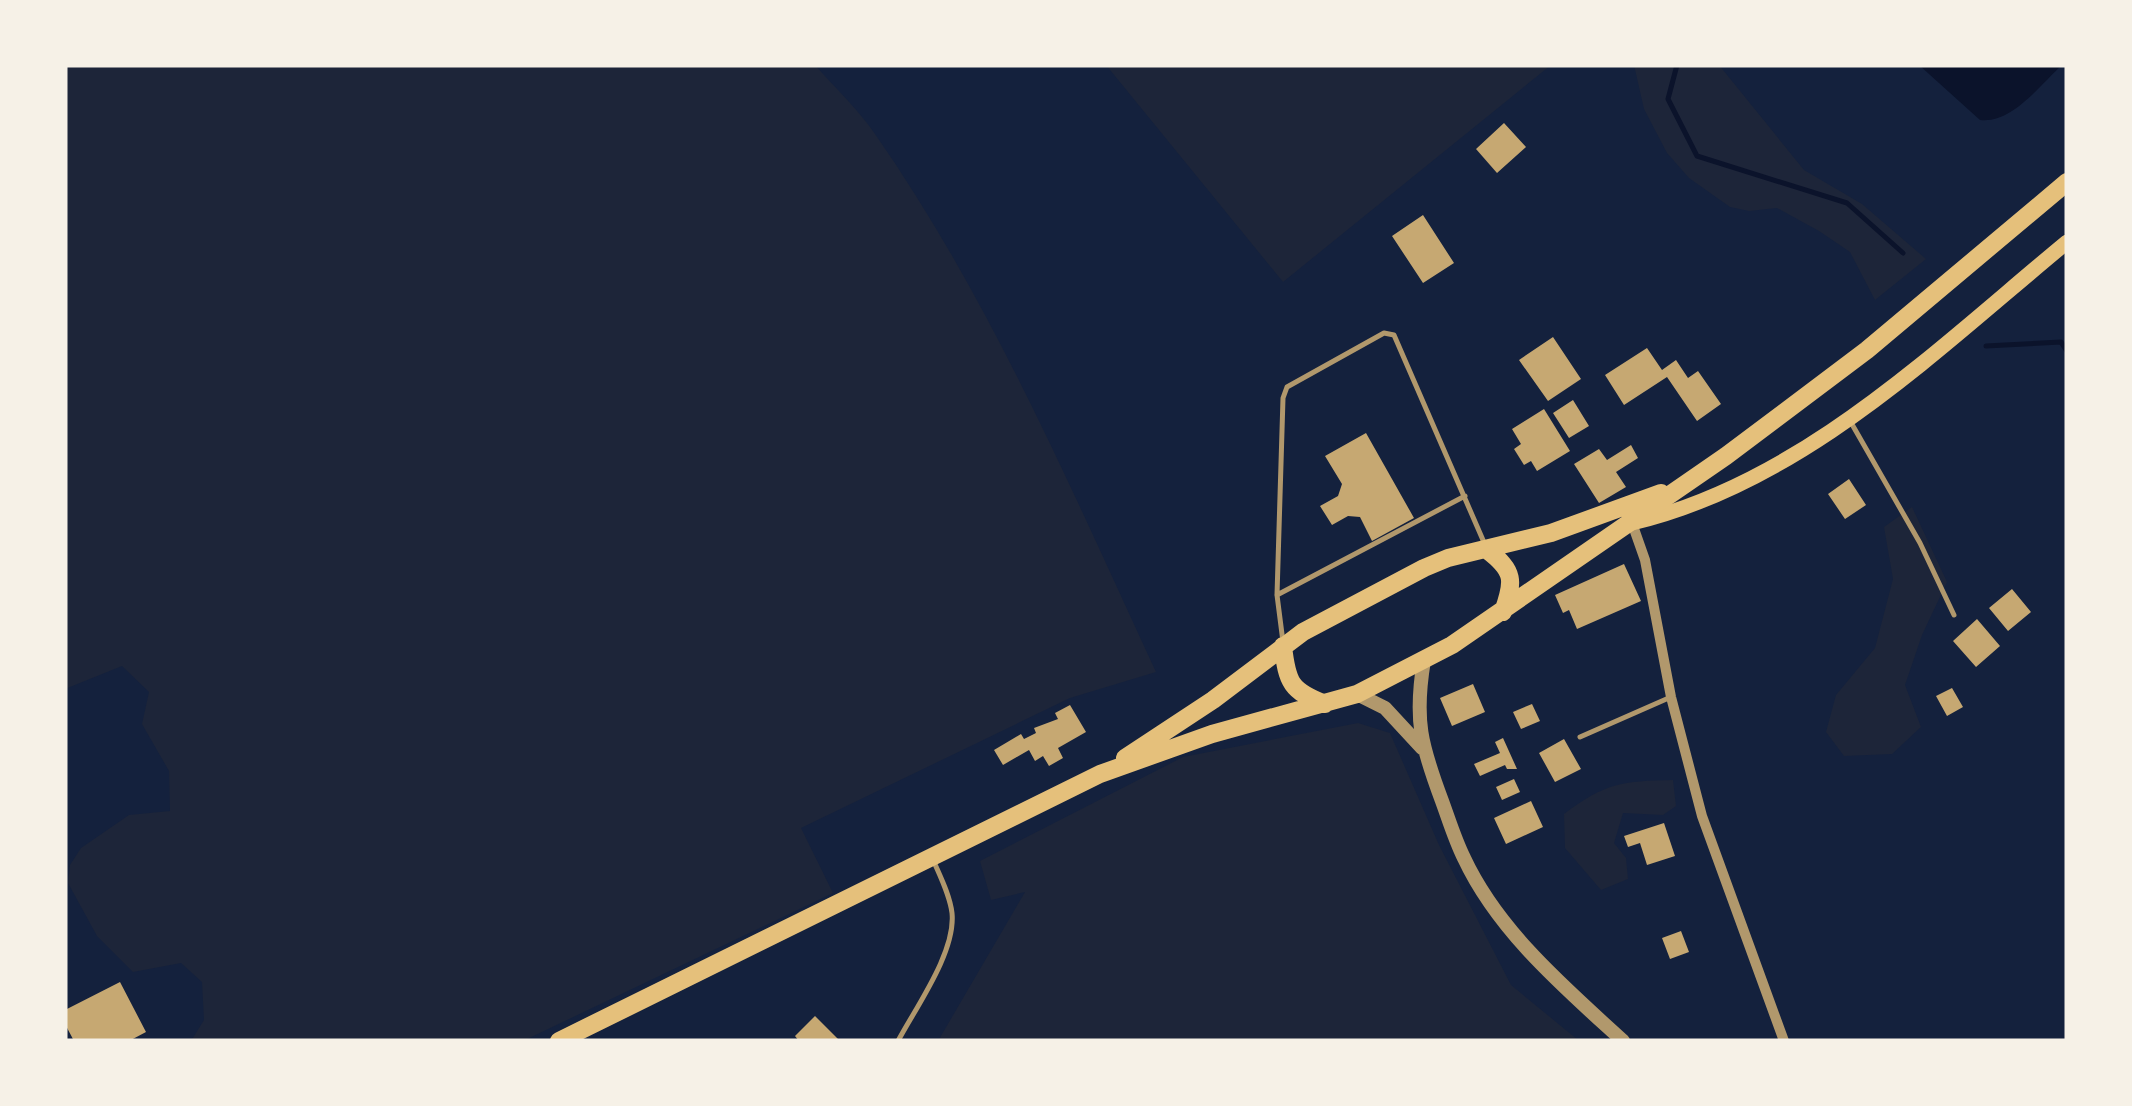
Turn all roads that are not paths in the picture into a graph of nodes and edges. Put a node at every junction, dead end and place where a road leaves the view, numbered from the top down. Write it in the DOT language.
graph roads {
  1 [pos="2067,182"];
  2 [pos="2067,242"];
  3 [pos="1848,418"];
  4 [pos="1677,488"];
  5 [pos="1465,496"];
  6 [pos="1632,524"];
  7 [pos="1487,550"];
  8 [pos="1277,595"];
  9 [pos="1502,612"];
  10 [pos="1954,615"];
  11 [pos="1283,646"];
  12 [pos="1424,660"];
  13 [pos="1357,694"];
  14 [pos="1671,697"];
  15 [pos="1326,704"];
  16 [pos="1580,737"];
  17 [pos="1422,749"];
  18 [pos="1100,774"];
  19 [pos="934,859"];
  20 [pos="559,1041"];
  21 [pos="898,1041"];
  22 [pos="1623,1041"];
  23 [pos="1784,1041"];
  1 -- 4 [label="highway"];
  2 -- 3 [label="main road"];
  3 -- 6 [label="main road"];
  3 -- 10 [label="lane"];
  4 -- 6 [label="highway"];
  4 -- 7 [label="highway"];
  5 -- 7 [label="lane"];
  5 -- 8 [label="lane"];
  5 -- 8 [label="lane"];
  6 -- 9 [label="highway"];
  6 -- 14 [label="street"];
  7 -- 9 [label="highway"];
  7 -- 11 [label="highway"];
  8 -- 11 [label="lane"];
  9 -- 12 [label="highway"];
  11 -- 15 [label="highway"];
  11 -- 18 [label="highway"];
  12 -- 13 [label="highway"];
  12 -- 17 [label="street"];
  13 -- 15 [label="highway"];
  13 -- 17 [label="street"];
  14 -- 16 [label="lane"];
  14 -- 23 [label="street"];
  15 -- 18 [label="highway"];
  17 -- 22 [label="street"];
  18 -- 19 [label="highway"];
  19 -- 20 [label="highway"];
  19 -- 21 [label="lane"];
}
